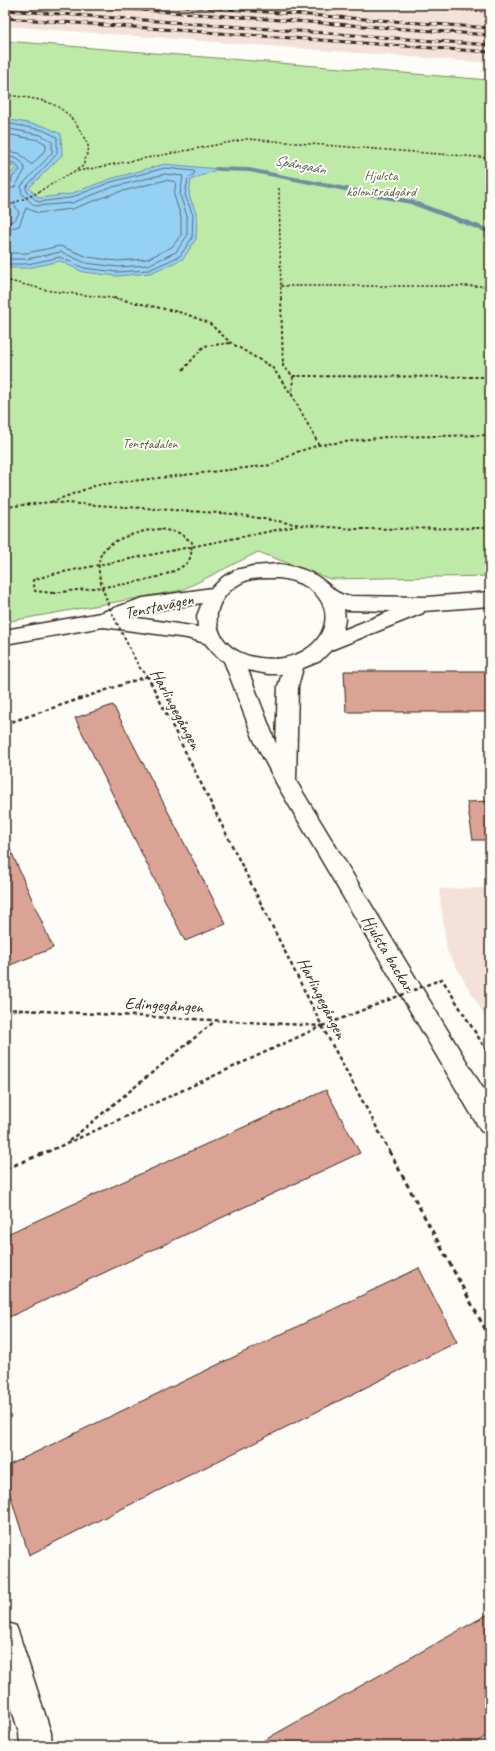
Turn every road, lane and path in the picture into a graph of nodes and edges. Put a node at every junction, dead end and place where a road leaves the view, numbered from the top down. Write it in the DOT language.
graph roads {
  1 [pos="377,5"];
  2 [pos="490,12"];
  3 [pos="5,95"];
  4 [pos="490,158"];
  5 [pos="73,172"];
  6 [pos="279,188"];
  7 [pos="5,207"];
  8 [pos="5,280"];
  9 [pos="281,286"];
  10 [pos="490,286"];
  11 [pos="231,343"];
  12 [pos="182,370"];
  13 [pos="293,376"];
  14 [pos="490,377"];
  15 [pos="292,395"];
  16 [pos="490,435"];
  17 [pos="319,446"];
  18 [pos="50,502"];
  19 [pos="5,507"];
  20 [pos="300,525"];
  21 [pos="490,528"];
  22 [pos="217,594"];
  23 [pos="330,599"];
  24 [pos="490,599"];
  25 [pos="427,604"];
  26 [pos="102,620"];
  27 [pos="5,637"];
  28 [pos="212,638"];
  29 [pos="327,644"];
  30 [pos="233,658"];
  31 [pos="295,664"];
  32 [pos="148,676"];
  33 [pos="5,724"];
  34 [pos="286,782"];
  35 [pos="5,1009"];
  36 [pos="216,1020"];
  37 [pos="322,1026"];
  38 [pos="490,1056"];
  39 [pos="490,1123"];
  40 [pos="66,1144"];
  41 [pos="5,1169"];
  42 [pos="490,1338"];
  43 [pos="5,1637"];
  44 [pos="36,1746"];
  1 -- 2 [label="path"];
  3 -- 5 [label="path"];
  4 -- 5 [label="path"];
  5 -- 7 [label="path"];
  6 -- 9 [label="path"];
  8 -- 11 [label="path"];
  9 -- 10 [label="path"];
  9 -- 13 [label="path"];
  11 -- 12 [label="path"];
  11 -- 15 [label="path"];
  13 -- 14 [label="path"];
  13 -- 15 [label="path"];
  15 -- 17 [label="path"];
  16 -- 17 [label="path"];
  17 -- 18 [label="path"];
  18 -- 19 [label="path"];
  18 -- 20 [label="path"];
  20 -- 21 [label="path"];
  20 -- 32 [label="path, Harlingegången, bridge"];
  22 -- 23 [label="street, Tenstavägen"];
  22 -- 26 [label="street, Tenstavägen"];
  22 -- 28 [label="street, Tenstavägen"];
  23 -- 25 [label="street, Tenstavägen"];
  23 -- 29 [label="street, Tenstavägen"];
  24 -- 25 [label="street, Tenstavägen"];
  25 -- 29 [label="street, Tenstavägen"];
  26 -- 27 [label="street, Tenstavägen"];
  26 -- 28 [label="street, Tenstavägen"];
  28 -- 30 [label="street, Tenstavägen"];
  29 -- 31 [label="street, Tenstavägen"];
  30 -- 31 [label="street, Tenstavägen"];
  30 -- 34 [label="street, Hjulsta backar"];
  31 -- 34 [label="street"];
  32 -- 33 [label="path"];
  32 -- 37 [label="path, Harlingegången"];
  34 -- 39 [label="street, Hjulsta backar"];
  35 -- 36 [label="path, Edingegången"];
  36 -- 37 [label="path, Edingegången"];
  36 -- 40 [label="path"];
  37 -- 38 [label="path, bridge"];
  37 -- 40 [label="path"];
  37 -- 42 [label="path, Harlingegången"];
  40 -- 41 [label="path"];
  43 -- 44 [label="street"];
}
